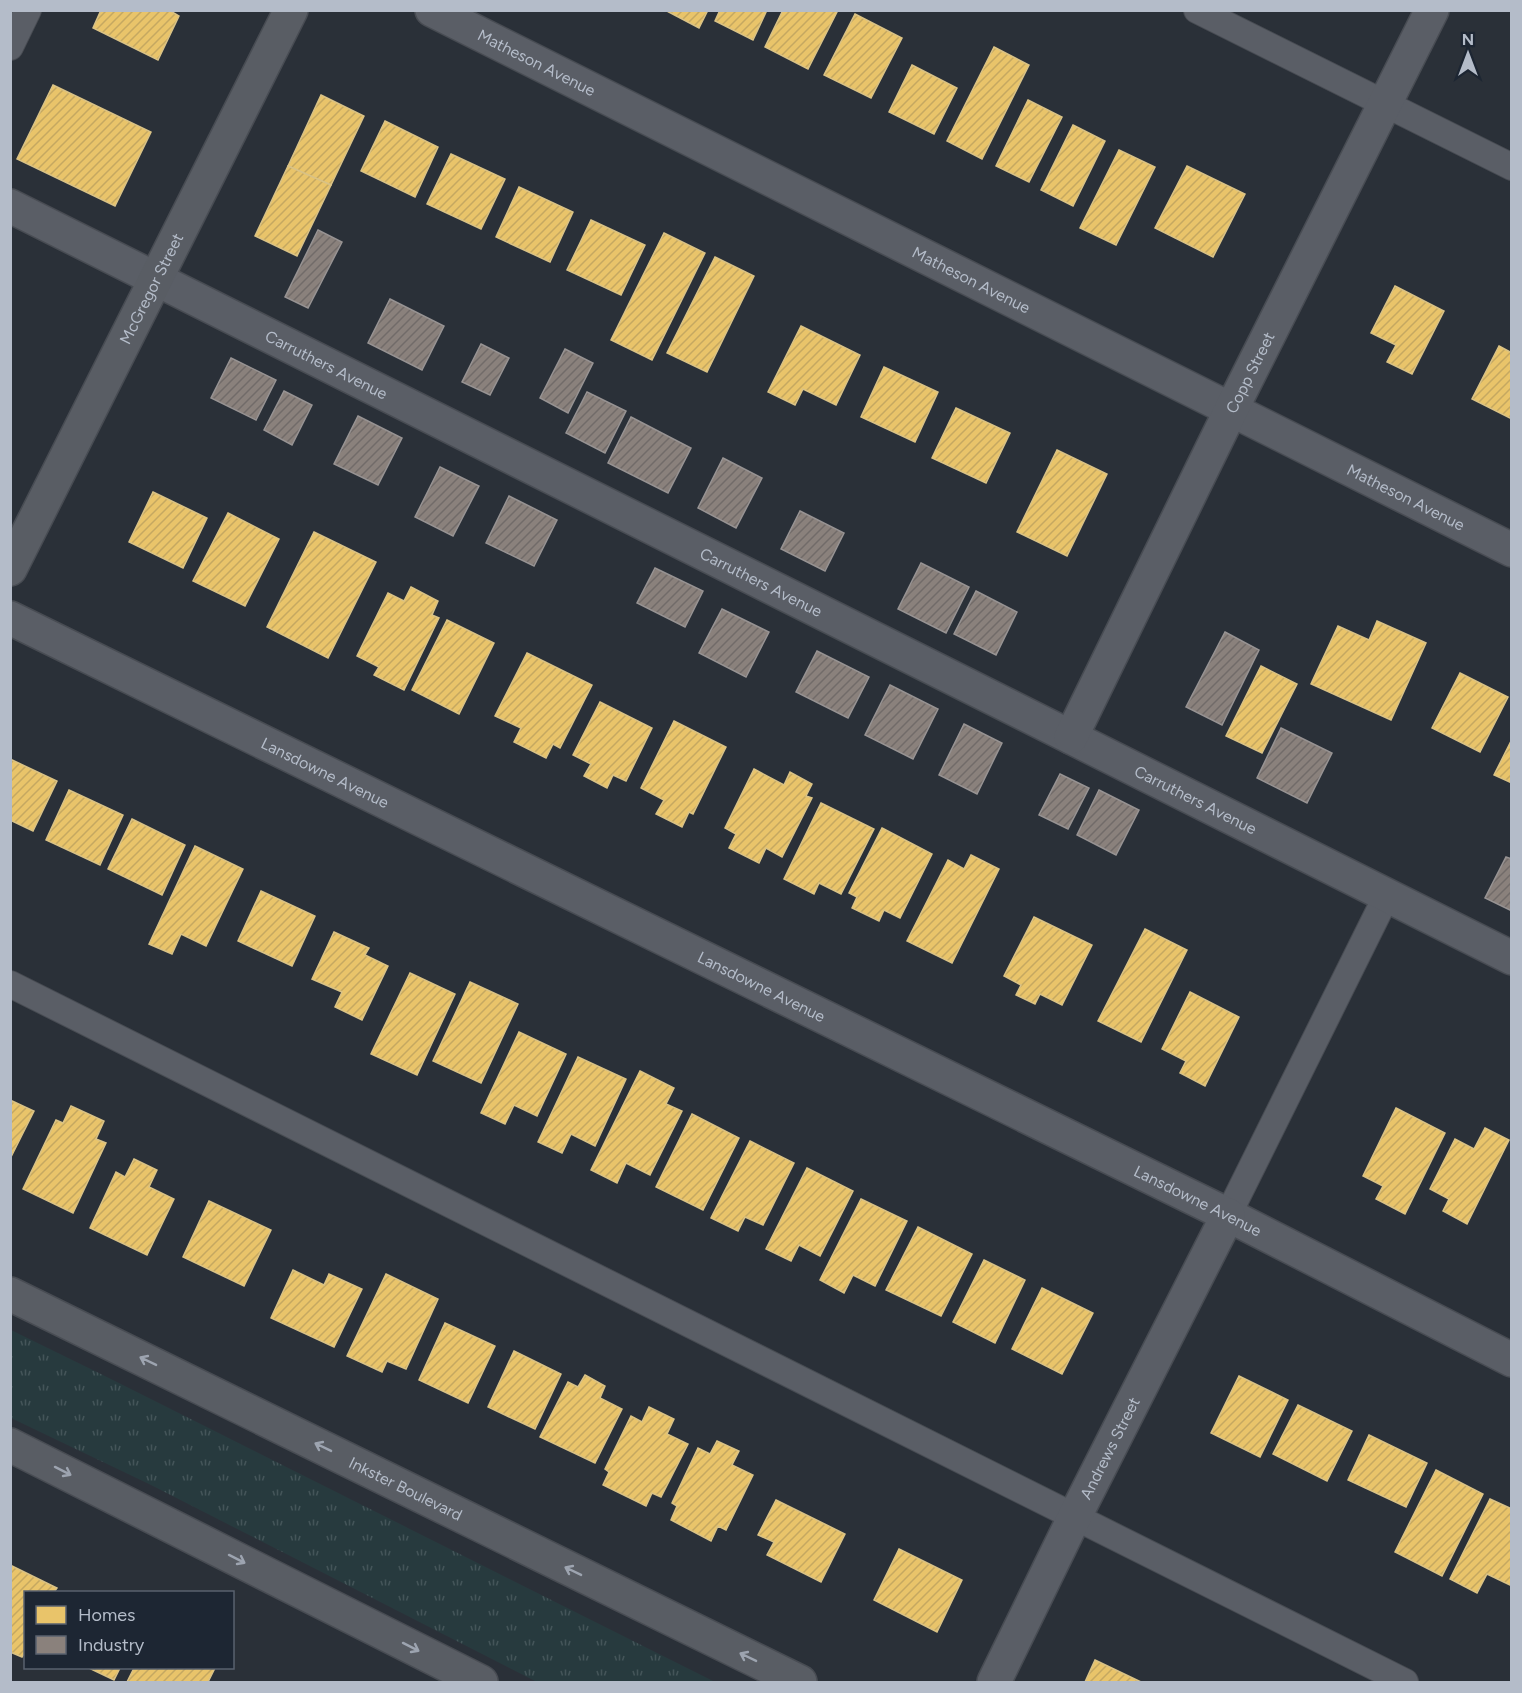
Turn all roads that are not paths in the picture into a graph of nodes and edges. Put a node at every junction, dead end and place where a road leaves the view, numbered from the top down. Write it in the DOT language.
graph roads {
  1 [pos="28,10"];
  2 [pos="291,10"];
  3 [pos="432,10"];
  4 [pos="1197,10"];
  5 [pos="1432,10"];
  6 [pos="10,46"];
  7 [pos="1385,104"];
  8 [pos="1512,167"];
  9 [pos="10,206"];
  10 [pos="156,279"];
  11 [pos="1231,410"];
  12 [pos="1512,550"];
  13 [pos="10,569"];
  14 [pos="10,618"];
  15 [pos="1071,737"];
  16 [pos="1387,895"];
  17 [pos="1512,958"];
  18 [pos="10,984"];
  19 [pos="1228,1215"];
  20 [pos="10,1294"];
  21 [pos="1512,1360"];
  22 [pos="10,1445"];
  23 [pos="1074,1518"];
  24 [pos="481,1683"];
  25 [pos="800,1683"];
  26 [pos="994,1683"];
  27 [pos="1405,1683"];
  1 -- 6 [label="lane"];
  2 -- 10 [label="main road, McGregor Street"];
  3 -- 11 [label="street, Matheson Avenue"];
  4 -- 7 [label="lane"];
  5 -- 7 [label="street, Copp Street"];
  7 -- 8 [label="lane"];
  7 -- 11 [label="street, Copp Street"];
  9 -- 10 [label="street, Carruthers Avenue"];
  10 -- 13 [label="main road, McGregor Street"];
  10 -- 15 [label="street, Carruthers Avenue"];
  11 -- 12 [label="street, Matheson Avenue"];
  11 -- 15 [label="street, Copp Street"];
  14 -- 19 [label="street, Lansdowne Avenue"];
  15 -- 16 [label="street, Carruthers Avenue"];
  16 -- 17 [label="street, Carruthers Avenue"];
  16 -- 19 [label="lane"];
  18 -- 23 [label="lane"];
  19 -- 21 [label="street, Lansdowne Avenue"];
  19 -- 23 [label="street, Andrews Street"];
  25 -- 20 [label="main road, Inkster Boulevard, one-way"];
  22 -- 24 [label="main road, one-way"];
  23 -- 26 [label="street, Andrews Street"];
  23 -- 27 [label="lane"];
}
